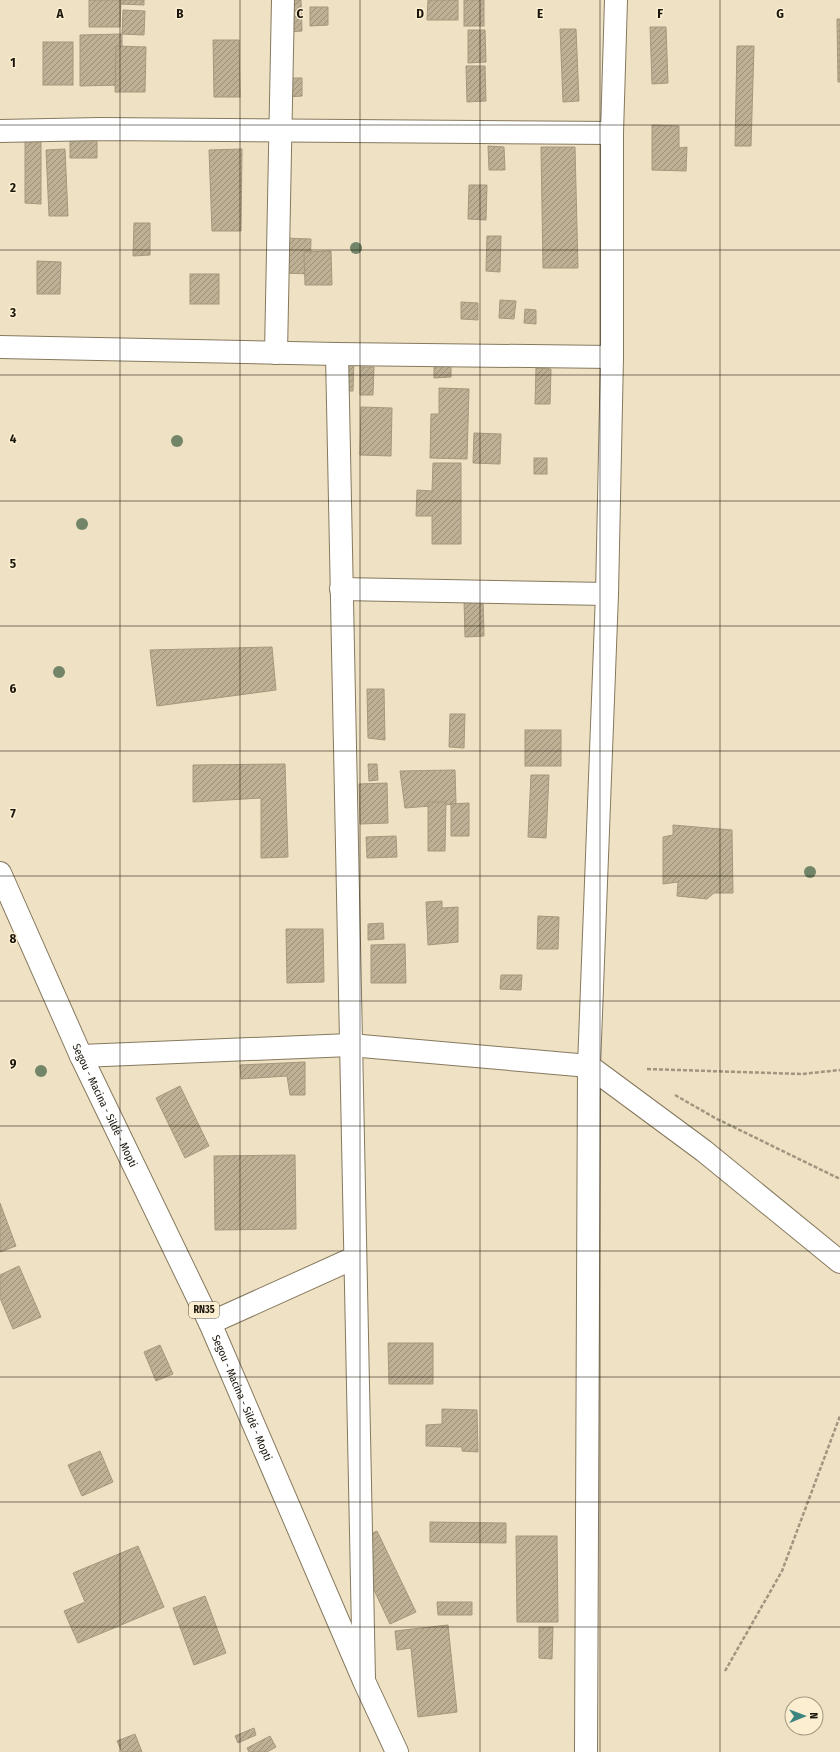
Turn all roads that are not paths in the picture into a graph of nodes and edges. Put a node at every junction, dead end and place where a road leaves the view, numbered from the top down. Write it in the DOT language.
graph roads {
  1 [pos="283,0"];
  2 [pos="616,0"];
  3 [pos="0,131"];
  4 [pos="280,131"];
  5 [pos="612,133"];
  6 [pos="0,347"];
  7 [pos="276,353"];
  8 [pos="337,354"];
  9 [pos="612,357"];
  10 [pos="341,589"];
  11 [pos="606,594"];
  12 [pos="0,873"];
  13 [pos="350,1045"];
  14 [pos="81,1056"];
  15 [pos="589,1066"];
  16 [pos="354,1258"];
  17 [pos="840,1262"];
  18 [pos="210,1323"];
  19 [pos="364,1681"];
  20 [pos="397,1752"];
  21 [pos="586,1752"];
  1 -- 4 [label="street"];
  2 -- 5 [label="street"];
  3 -- 4 [label="street"];
  4 -- 5 [label="street"];
  4 -- 7 [label="street"];
  5 -- 9 [label="street"];
  6 -- 7 [label="street"];
  7 -- 8 [label="street"];
  8 -- 9 [label="street"];
  8 -- 10 [label="street"];
  9 -- 11 [label="street"];
  10 -- 11 [label="street"];
  10 -- 13 [label="street"];
  11 -- 15 [label="street"];
  12 -- 14 [label="street, Segou - Macina - Sildé - Mopti / RN35"];
  13 -- 14 [label="street"];
  13 -- 15 [label="street"];
  13 -- 16 [label="street"];
  14 -- 18 [label="street, Segou - Macina - Sildé - Mopti / RN35"];
  15 -- 17 [label="street"];
  15 -- 21 [label="street"];
  16 -- 18 [label="street"];
  16 -- 19 [label="street"];
  18 -- 19 [label="street, Segou - Macina - Sildé - Mopti / RN35"];
  19 -- 20 [label="street, Segou - Macina - Sildé - Mopti / RN35"];
}
